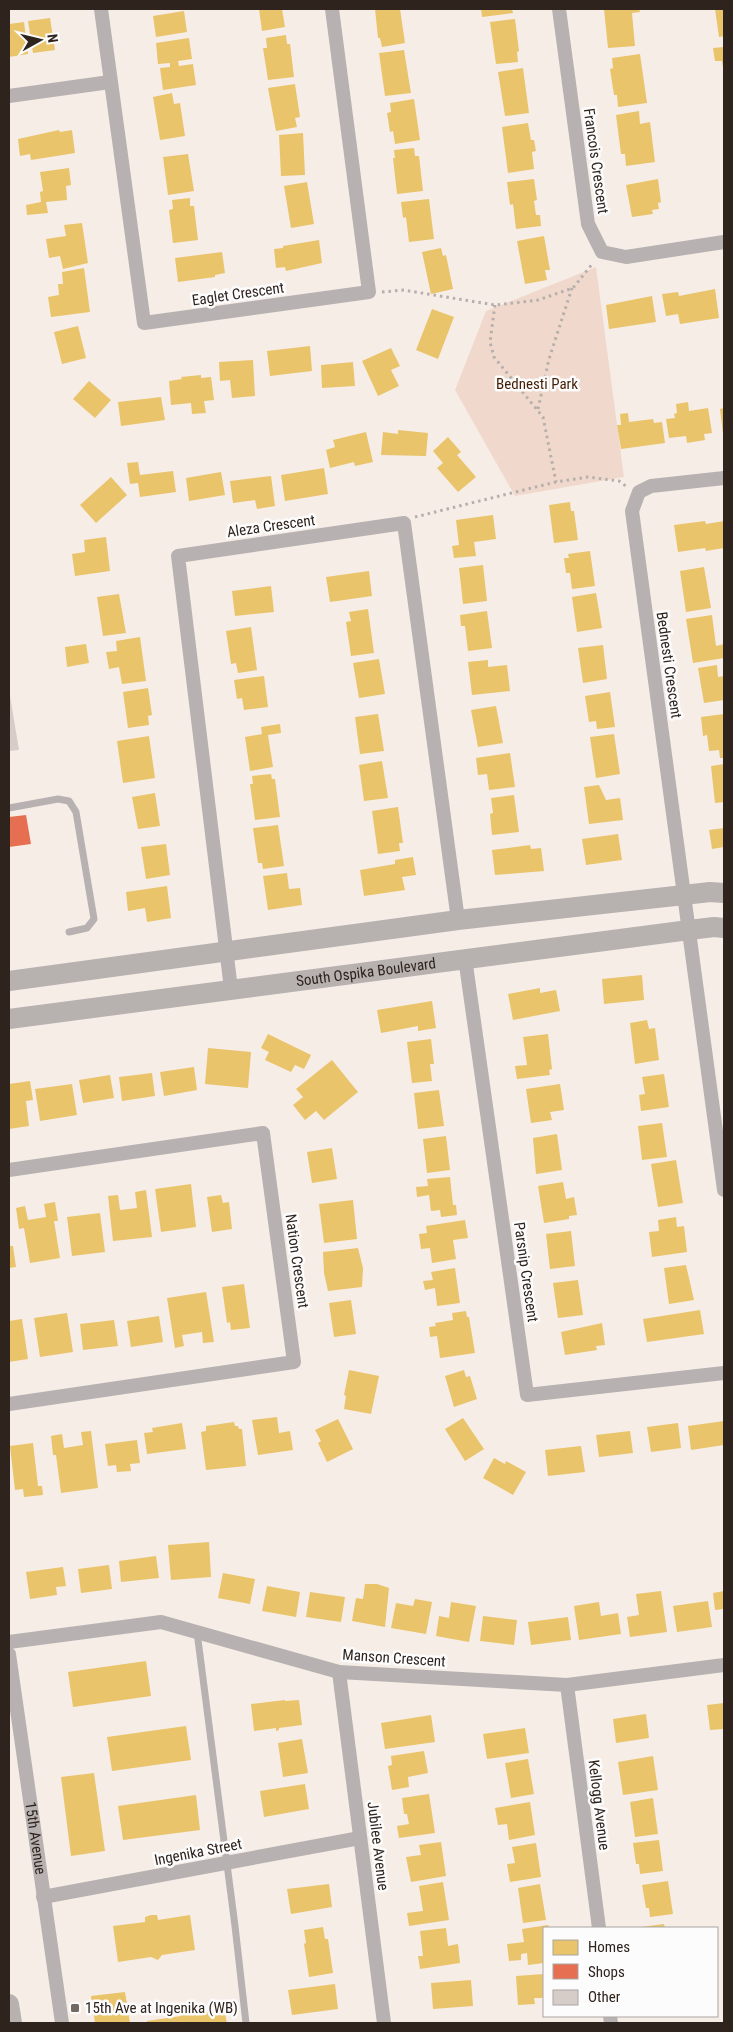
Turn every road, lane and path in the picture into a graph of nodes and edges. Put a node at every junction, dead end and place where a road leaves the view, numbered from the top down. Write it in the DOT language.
graph roads {
  1 [pos="101,9"];
  2 [pos="332,9"];
  3 [pos="558,9"];
  4 [pos="110,82"];
  5 [pos="9,96"];
  6 [pos="724,242"];
  7 [pos="602,252"];
  8 [pos="573,288"];
  9 [pos="369,292"];
  10 [pos="495,305"];
  11 [pos="538,409"];
  12 [pos="724,478"];
  13 [pos="556,482"];
  14 [pos="639,492"];
  15 [pos="404,523"];
  16 [pos="9,808"];
  17 [pos="724,894"];
  18 [pos="684,895"];
  19 [pos="458,920"];
  20 [pos="724,928"];
  21 [pos="689,930"];
  22 [pos="69,932"];
  23 [pos="226,952"];
  24 [pos="465,958"];
  25 [pos="9,981"];
  26 [pos="231,990"];
  27 [pos="9,1019"];
  28 [pos="9,1170"];
  29 [pos="724,1190"];
  30 [pos="724,1373"];
  31 [pos="9,1404"];
  32 [pos="197,1632"];
  33 [pos="9,1642"];
  34 [pos="9,1654"];
  35 [pos="724,1665"];
  36 [pos="339,1672"];
  37 [pos="567,1685"];
  38 [pos="360,1838"];
  39 [pos="226,1863"];
  40 [pos="43,1897"];
  41 [pos="599,1927"];
  42 [pos="9,2004"];
  43 [pos="12,2023"];
  44 [pos="62,2023"];
  45 [pos="246,2023"];
  46 [pos="384,2023"];
  1 -- 4 [label="street, Eaglet Crescent"];
  2 -- 9 [label="street"];
  3 -- 7 [label="street, Francois Crescent"];
  4 -- 5 [label="street"];
  4 -- 9 [label="street, Eaglet Crescent"];
  6 -- 7 [label="street"];
  7 -- 8 [label="path"];
  8 -- 10 [label="path"];
  8 -- 11 [label="path"];
  9 -- 10 [label="path"];
  10 -- 11 [label="path"];
  11 -- 13 [label="path"];
  12 -- 14 [label="street"];
  13 -- 14 [label="path"];
  13 -- 15 [label="path"];
  14 -- 18 [label="street, Bednesti Crescent"];
  15 -- 19 [label="street"];
  15 -- 23 [label="street, Aleza Crescent"];
  16 -- 22 [label="lane"];
  17 -- 18 [label="main road"];
  18 -- 19 [label="main road"];
  18 -- 21 [label="street, Bednesti Crescent"];
  19 -- 23 [label="main road"];
  20 -- 21 [label="main road, South Ospika Boulevard"];
  21 -- 24 [label="main road, South Ospika Boulevard"];
  21 -- 29 [label="street, Bednesti Crescent"];
  23 -- 25 [label="main road"];
  23 -- 26 [label="street, Aleza Crescent"];
  24 -- 26 [label="main road, South Ospika Boulevard"];
  24 -- 30 [label="street, Parsnip Crescent"];
  26 -- 27 [label="main road, South Ospika Boulevard"];
  28 -- 31 [label="street, Nation Crescent"];
  32 -- 33 [label="street, Manson Crescent"];
  32 -- 36 [label="street, Manson Crescent"];
  32 -- 39 [label="lane"];
  34 -- 40 [label="street, 15th Avenue"];
  35 -- 37 [label="street, Manson Crescent"];
  36 -- 37 [label="street, Manson Crescent"];
  36 -- 38 [label="street, Jubilee Avenue"];
  37 -- 41 [label="street, Kellogg Avenue"];
  38 -- 39 [label="street, Ingenika Street"];
  38 -- 46 [label="street, Jubilee Avenue"];
  39 -- 40 [label="street, Ingenika Street"];
  39 -- 45 [label="lane"];
  40 -- 44 [label="street, 15th Avenue"];
  42 -- 43 [label="main road"];
}
